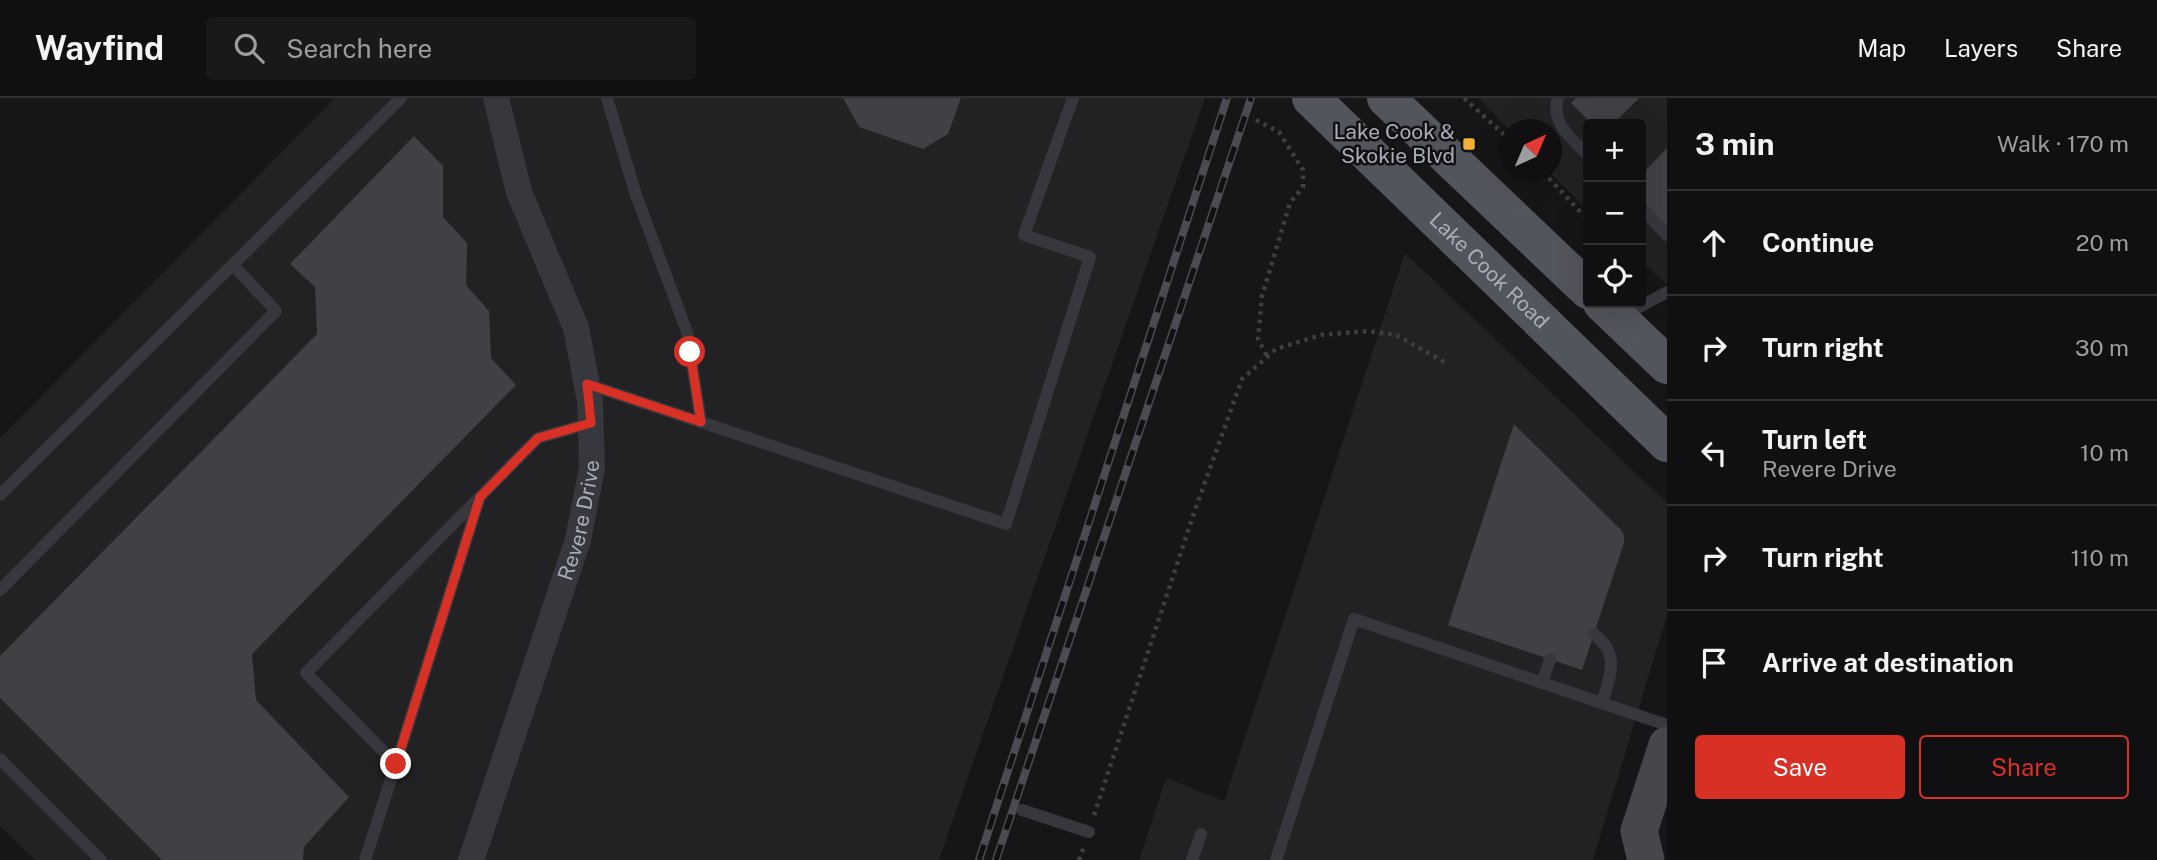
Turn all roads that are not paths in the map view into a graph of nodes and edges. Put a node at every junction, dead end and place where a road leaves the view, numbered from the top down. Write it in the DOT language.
graph roads {
  1 [pos="401,98"];
  2 [pos="496,98"];
  3 [pos="607,98"];
  4 [pos="1073,98"];
  5 [pos="1311,98"];
  6 [pos="1386,98"];
  7 [pos="1558,98"];
  8 [pos="1583,150"];
  9 [pos="1646,213"];
  10 [pos="1667,234"];
  11 [pos="233,265"];
  12 [pos="1583,285"];
  13 [pos="1667,292"];
  14 [pos="1610,311"];
  15 [pos="1667,365"];
  16 [pos="587,384"];
  17 [pos="701,422"];
  18 [pos="591,423"];
  19 [pos="1667,443"];
  20 [pos="0,495"];
  21 [pos="480,497"];
  22 [pos="0,590"];
  23 [pos="1594,634"];
  24 [pos="1550,659"];
  25 [pos="1542,683"];
  26 [pos="1602,703"];
  27 [pos="1667,725"];
  28 [pos="1667,745"];
  29 [pos="0,759"];
  30 [pos="396,764"];
  31 [pos="1022,810"];
  32 [pos="1089,832"];
  33 [pos="1201,834"];
  34 [pos="1667,852"];
  35 [pos="101,860"];
  36 [pos="365,860"];
  37 [pos="471,860"];
  38 [pos="1192,860"];
  39 [pos="1276,860"];
  40 [pos="1646,860"];
  41 [pos="1656,860"];
  1 -- 11 [label="lane"];
  2 -- 16 [label="street, Revere Drive"];
  3 -- 17 [label="lane"];
  4 -- 17 [label="lane"];
  5 -- 19 [label="main road, Lake Cook Road"];
  6 -- 12 [label="main road"];
  7 -- 8 [label="lane"];
  9 -- 10 [label="lane"];
  11 -- 20 [label="lane"];
  11 -- 22 [label="lane"];
  13 -- 14 [label="lane"];
  14 -- 15 [label="main road"];
  16 -- 17 [label="lane"];
  16 -- 18 [label="street, Revere Drive"];
  18 -- 21 [label="lane"];
  18 -- 37 [label="street, Revere Drive"];
  21 -- 30 [label="lane"];
  21 -- 30 [label="lane"];
  23 -- 26 [label="lane"];
  24 -- 25 [label="lane"];
  25 -- 26 [label="lane"];
  25 -- 39 [label="lane"];
  26 -- 27 [label="lane"];
  28 -- 40 [label="main road"];
  29 -- 35 [label="lane"];
  30 -- 36 [label="lane"];
  31 -- 32 [label="lane"];
  33 -- 38 [label="lane"];
  34 -- 41 [label="main road"];
}
